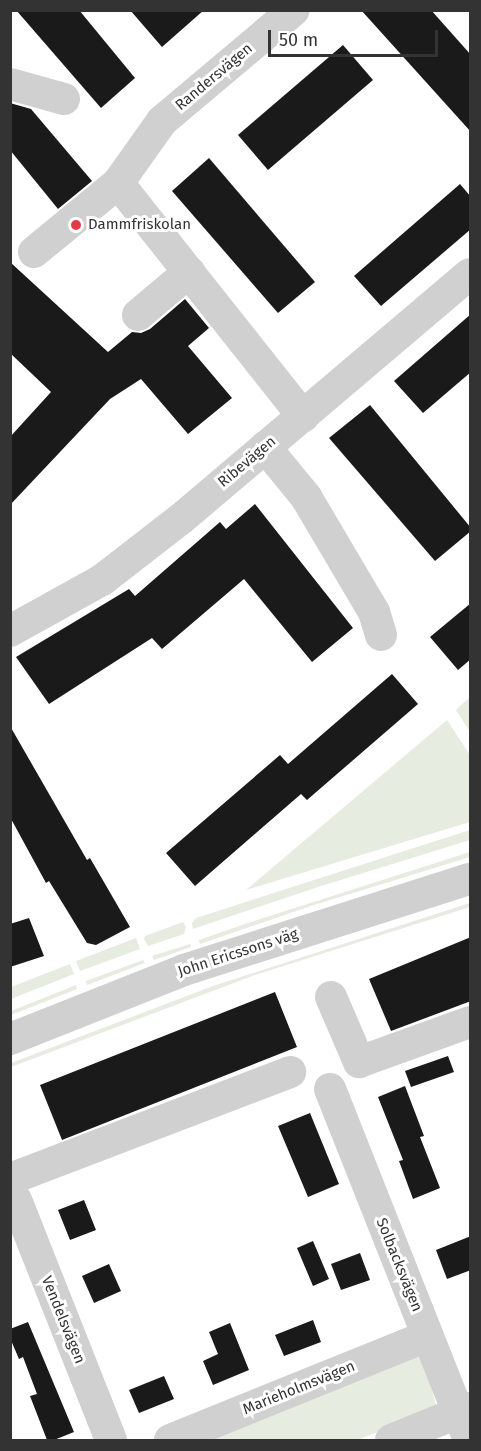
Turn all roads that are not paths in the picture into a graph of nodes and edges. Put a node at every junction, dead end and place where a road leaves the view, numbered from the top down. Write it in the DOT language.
graph roads {
  1 [pos="294,10"];
  2 [pos="10,84"];
  3 [pos="64,99"];
  4 [pos="118,183"];
  5 [pos="34,252"];
  6 [pos="189,272"];
  7 [pos="471,274"];
  8 [pos="138,315"];
  9 [pos="303,416"];
  10 [pos="265,447"];
  11 [pos="10,631"];
  12 [pos="381,635"];
  13 [pos="471,879"];
  14 [pos="331,997"];
  15 [pos="471,1022"];
  16 [pos="10,1039"];
  17 [pos="290,1072"];
  18 [pos="330,1089"];
  19 [pos="13,1189"];
  20 [pos="427,1336"];
  21 [pos="466,1421"];
  22 [pos="111,1440"];
  23 [pos="170,1440"];
  24 [pos="391,1440"];
  1 -- 4 [label="street, Randersvägen"];
  2 -- 3 [label="street"];
  4 -- 5 [label="street, Randersvägen"];
  4 -- 6 [label="street"];
  6 -- 8 [label="street"];
  6 -- 9 [label="street"];
  7 -- 9 [label="street, Ribevägen"];
  9 -- 10 [label="street, Ribevägen"];
  10 -- 11 [label="street, Ribevägen"];
  10 -- 12 [label="street"];
  13 -- 16 [label="street, John Ericssons väg"];
  14 -- 15 [label="street"];
  17 -- 19 [label="street"];
  18 -- 20 [label="street, Solbacksvägen"];
  19 -- 22 [label="street, Vendelsvägen"];
  20 -- 21 [label="street, Solbacksvägen"];
  20 -- 23 [label="street, Marieholmsvägen"];
  21 -- 24 [label="street"];
}
